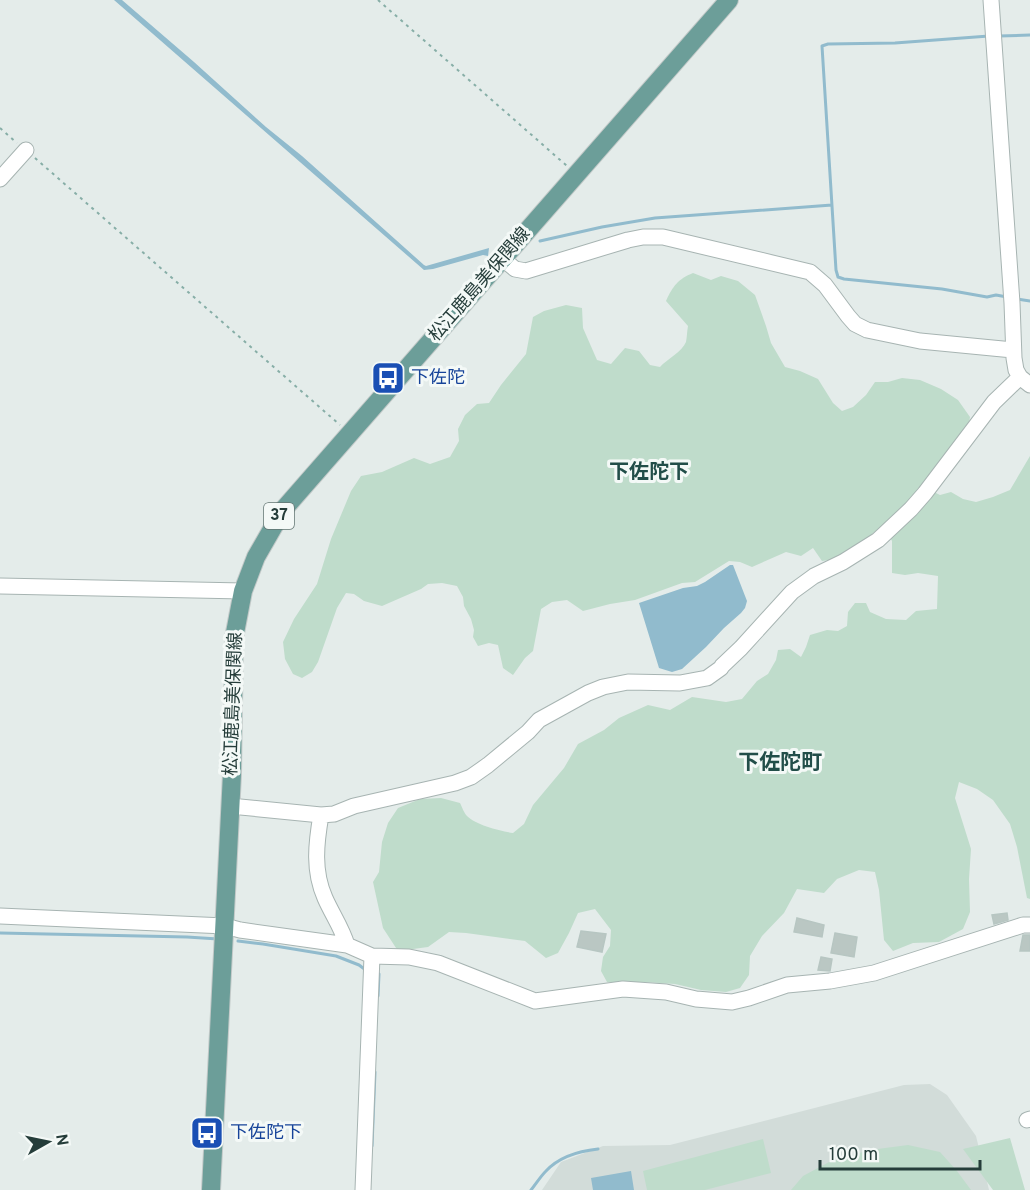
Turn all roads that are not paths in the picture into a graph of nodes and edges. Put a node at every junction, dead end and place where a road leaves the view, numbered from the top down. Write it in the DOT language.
graph roads {
  1 [pos="729,0"];
  2 [pos="991,0"];
  3 [pos="26,150"];
  4 [pos="0,179"];
  5 [pos="503,259"];
  6 [pos="1013,350"];
  7 [pos="1025,381"];
  8 [pos="0,586"];
  9 [pos="243,591"];
  10 [pos="230,806"];
  11 [pos="321,815"];
  12 [pos="0,916"];
  13 [pos="1030,925"];
  14 [pos="225,926"];
  15 [pos="347,945"];
  16 [pos="372,956"];
  17 [pos="211,1190"];
  18 [pos="363,1190"];
  1 -- 5 [label="main road, 松江鹿島美保関線 / 37"];
  2 -- 6 [label="street"];
  3 -- 4 [label="street"];
  5 -- 6 [label="street"];
  5 -- 9 [label="main road, 松江鹿島美保関線 / 37"];
  6 -- 7 [label="street"];
  7 -- 11 [label="street"];
  8 -- 9 [label="street"];
  9 -- 10 [label="main road, 松江鹿島美保関線 / 37"];
  10 -- 11 [label="street"];
  10 -- 14 [label="main road, 松江鹿島美保関線 / 37"];
  11 -- 15 [label="street"];
  12 -- 14 [label="street"];
  13 -- 16 [label="street"];
  14 -- 15 [label="street"];
  14 -- 17 [label="main road, 松江鹿島美保関線 / 37"];
  15 -- 16 [label="street"];
  16 -- 18 [label="street"];
}
